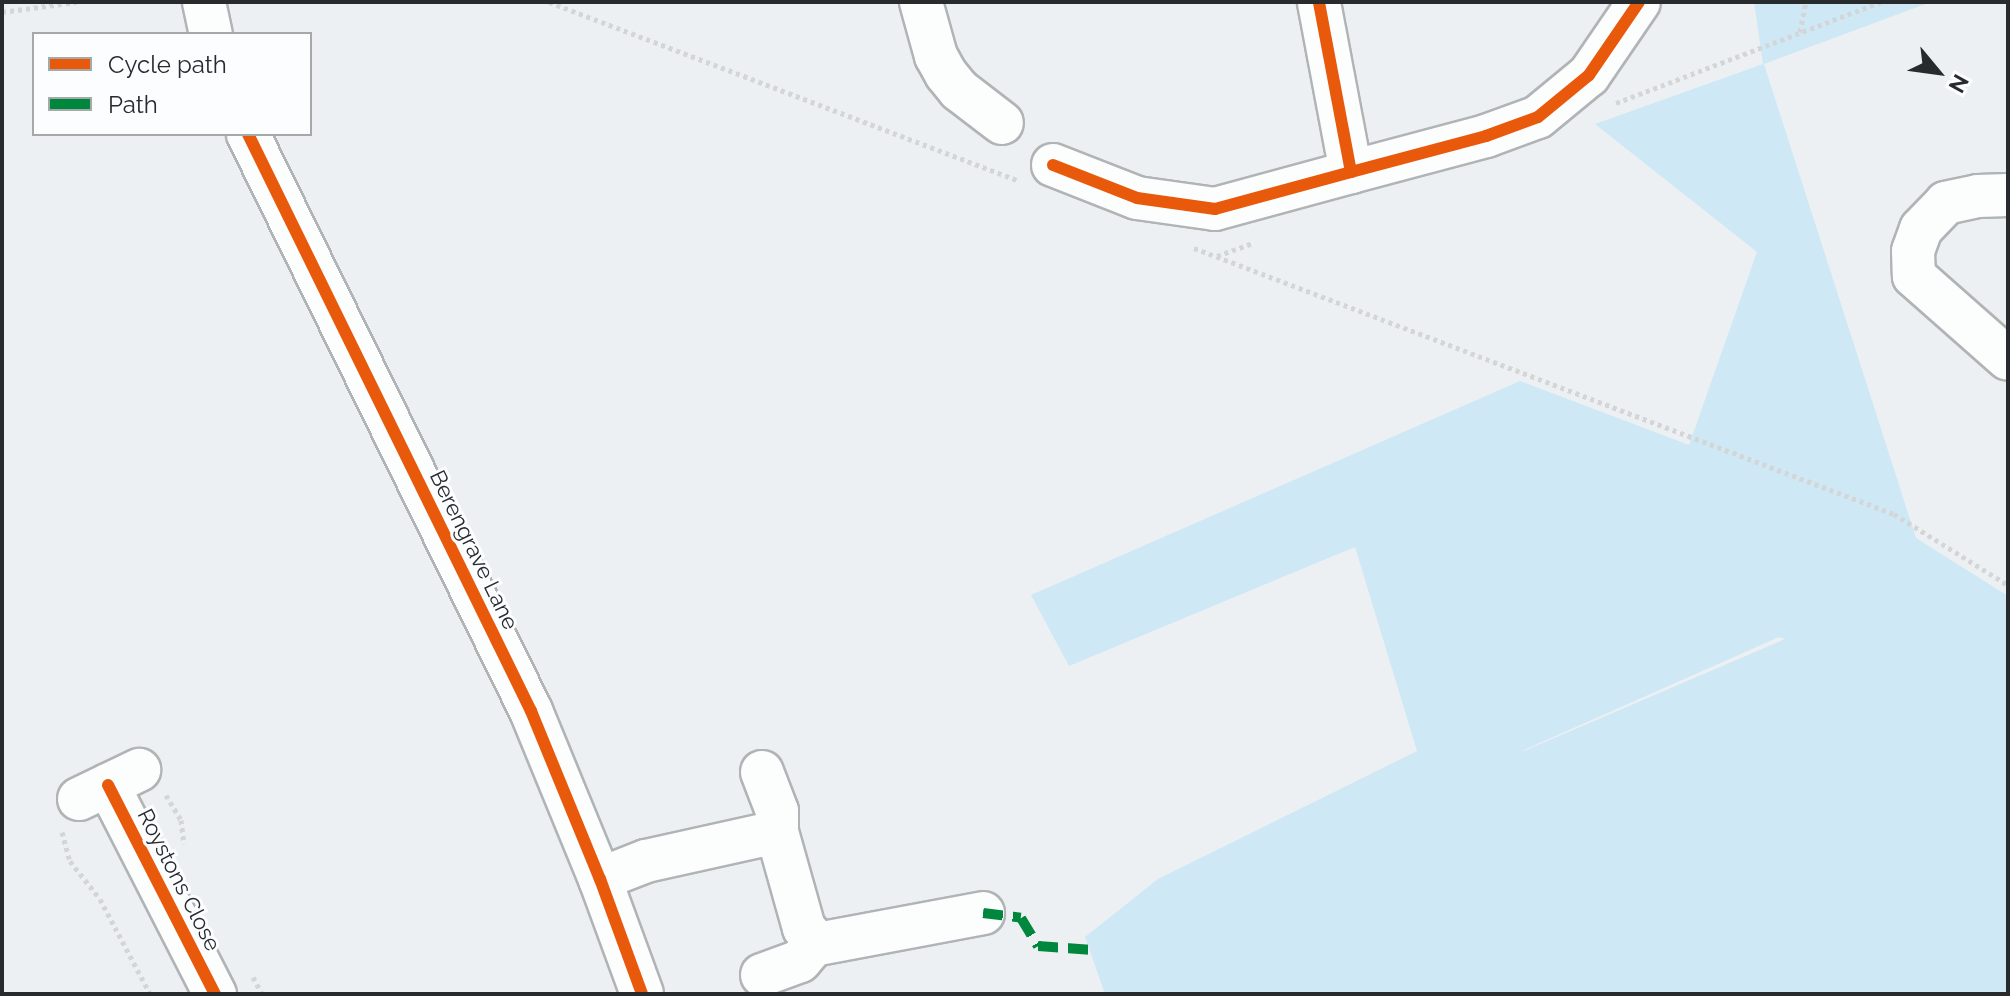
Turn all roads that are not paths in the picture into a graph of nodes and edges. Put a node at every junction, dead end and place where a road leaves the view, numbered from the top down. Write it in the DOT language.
graph roads {
  1 [pos="204,2"];
  2 [pos="921,2"];
  3 [pos="1319,2"];
  4 [pos="1639,2"];
  5 [pos="211,32"];
  6 [pos="1002,123"];
  7 [pos="249,136"];
  8 [pos="1351,172"];
  9 [pos="1038,174"];
  10 [pos="2008,195"];
  11 [pos="2008,359"];
  12 [pos="762,772"];
  13 [pos="108,785"];
  14 [pos="777,832"];
  15 [pos="600,879"];
  16 [pos="983,913"];
  17 [pos="815,943"];
  18 [pos="762,975"];
  19 [pos="215,994"];
  20 [pos="642,994"];
  1 -- 5 [label="street"];
  2 -- 6 [label="street"];
  3 -- 8 [label="street"];
  4 -- 8 [label="street"];
  7 -- 15 [label="street, Berengrave Lane"];
  8 -- 9 [label="street"];
  10 -- 11 [label="street"];
  12 -- 14 [label="street"];
  13 -- 19 [label="street, Roystons Close"];
  14 -- 15 [label="street"];
  14 -- 17 [label="street"];
  15 -- 20 [label="street, Berengrave Lane"];
  16 -- 17 [label="street"];
  17 -- 18 [label="street"];
}
